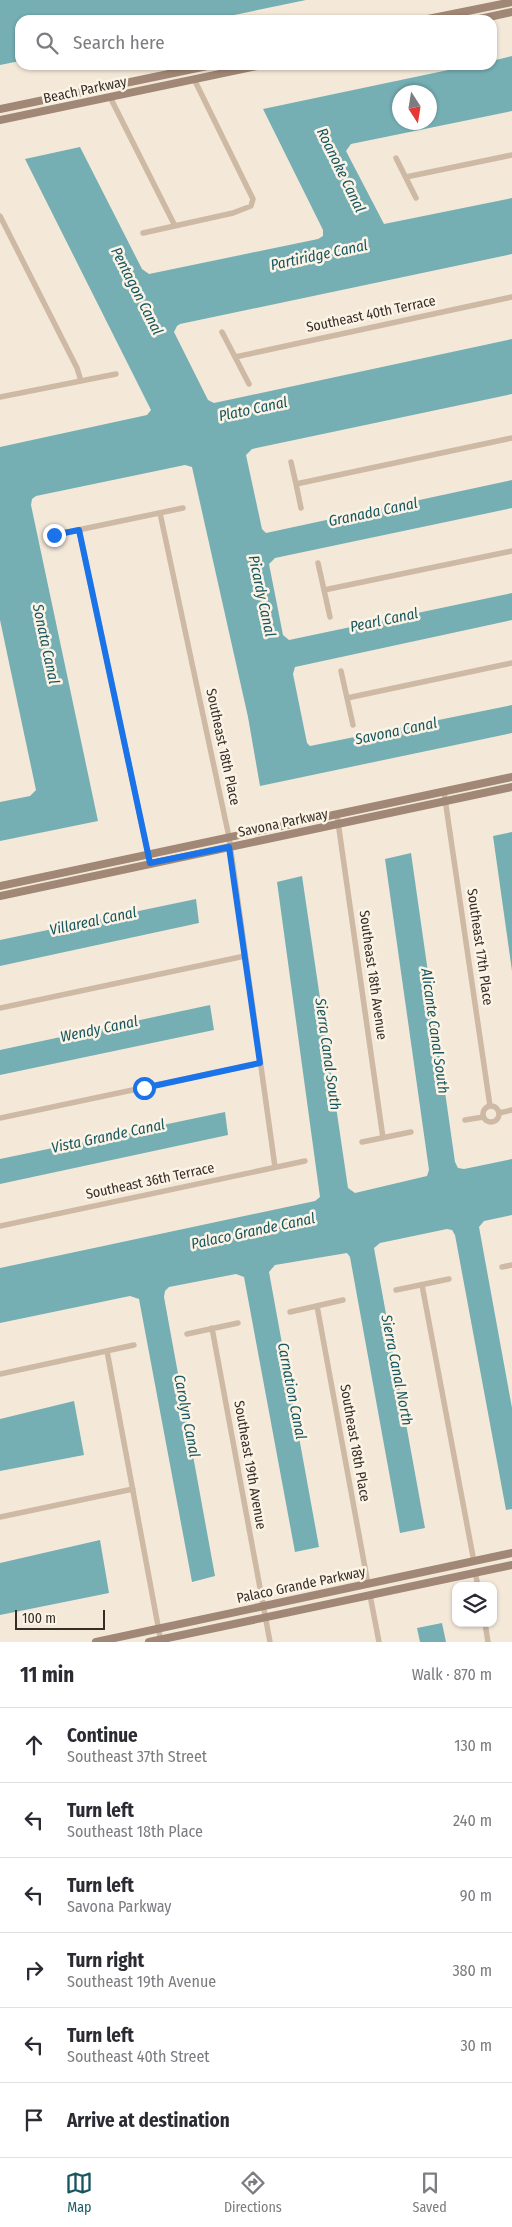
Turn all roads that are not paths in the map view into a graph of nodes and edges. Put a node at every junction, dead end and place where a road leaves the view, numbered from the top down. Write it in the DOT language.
graph roads {
  1 [pos="512,2"];
  2 [pos="512,12"];
  3 [pos="458,15"];
  4 [pos="497,15"];
  5 [pos="190,70"];
  6 [pos="239,70"];
  7 [pos="194,80"];
  8 [pos="108,87"];
  9 [pos="110,97"];
  10 [pos="0,109"];
  11 [pos="0,120"];
  12 [pos="512,155"];
  13 [pos="396,158"];
  14 [pos="406,178"];
  15 [pos="416,198"];
  16 [pos="0,216"];
  17 [pos="175,226"];
  18 [pos="143,233"];
  19 [pos="512,297"];
  20 [pos="222,332"];
  21 [pos="235,357"];
  22 [pos="116,374"];
  23 [pos="81,381"];
  24 [pos="249,384"];
  25 [pos="0,397"];
  26 [pos="512,438"];
  27 [pos="291,462"];
  28 [pos="296,484"];
  29 [pos="183,508"];
  30 [pos="300,508"];
  31 [pos="160,513"];
  32 [pos="79,530"];
  33 [pos="54,535"];
  34 [pos="512,551"];
  35 [pos="318,563"];
  36 [pos="324,590"];
  37 [pos="330,617"];
  38 [pos="512,663"];
  39 [pos="341,671"];
  40 [pos="347,698"];
  41 [pos="353,725"];
  42 [pos="512,778"];
  43 [pos="512,787"];
  44 [pos="444,792"];
  45 [pos="445,801"];
  46 [pos="337,815"];
  47 [pos="338,824"];
  48 [pos="229,838"];
  49 [pos="229,847"];
  50 [pos="148,854"];
  51 [pos="150,863"];
  52 [pos="0,886"];
  53 [pos="0,896"];
  54 [pos="246,956"];
  55 [pos="0,1008"];
  56 [pos="260,1063"];
  57 [pos="490,1106"];
  58 [pos="512,1110"];
  59 [pos="499,1113"];
  60 [pos="483,1117"];
  61 [pos="0,1118"];
  62 [pos="465,1120"];
  63 [pos="411,1132"];
  64 [pos="383,1138"];
  65 [pos="362,1142"];
  66 [pos="305,1161"];
  67 [pos="275,1167"];
  68 [pos="0,1226"];
  69 [pos="512,1265"];
  70 [pos="502,1268"];
  71 [pos="449,1279"];
  72 [pos="422,1285"];
  73 [pos="396,1290"];
  74 [pos="343,1300"];
  75 [pos="317,1306"];
  76 [pos="290,1312"];
  77 [pos="238,1323"];
  78 [pos="212,1328"];
  79 [pos="187,1334"];
  80 [pos="134,1345"];
  81 [pos="107,1351"];
  82 [pos="0,1374"];
  83 [pos="133,1489"];
  84 [pos="0,1517"];
  85 [pos="512,1553"];
  86 [pos="474,1562"];
  87 [pos="512,1564"];
  88 [pos="475,1572"];
  89 [pos="477,1582"];
  90 [pos="368,1584"];
  91 [pos="370,1595"];
  92 [pos="263,1606"];
  93 [pos="265,1618"];
  94 [pos="486,1627"];
  95 [pos="158,1629"];
  96 [pos="161,1641"];
  97 [pos="96,1642"];
  98 [pos="149,1642"];
  99 [pos="270,1642"];
  100 [pos="379,1642"];
  101 [pos="488,1642"];
  1 -- 3 [label="street"];
  2 -- 4 [label="street"];
  5 -- 7 [label="street"];
  5 -- 8 [label="street, Beach Parkway"];
  6 -- 7 [label="street, Beach Parkway"];
  7 -- 9 [label="street, Beach Parkway"];
  7 -- 17 [label="street"];
  8 -- 9 [label="street"];
  8 -- 10 [label="street, Beach Parkway"];
  9 -- 11 [label="street, Beach Parkway"];
  9 -- 17 [label="street"];
  12 -- 14 [label="street"];
  13 -- 14 [label="street"];
  14 -- 15 [label="street"];
  16 -- 23 [label="street"];
  17 -- 18 [label="street"];
  19 -- 21 [label="street, Southeast 40th Terrace"];
  20 -- 21 [label="street"];
  21 -- 24 [label="street"];
  22 -- 23 [label="street"];
  23 -- 25 [label="street"];
  26 -- 28 [label="street"];
  27 -- 28 [label="street"];
  28 -- 30 [label="street"];
  29 -- 31 [label="street"];
  31 -- 32 [label="street"];
  31 -- 48 [label="street, Southeast 18th Place"];
  32 -- 33 [label="street"];
  32 -- 50 [label="street"];
  34 -- 36 [label="street"];
  35 -- 36 [label="street"];
  36 -- 37 [label="street"];
  38 -- 40 [label="street"];
  39 -- 40 [label="street"];
  40 -- 41 [label="street"];
  42 -- 44 [label="street, Savona Parkway"];
  43 -- 45 [label="street, Savona Parkway"];
  44 -- 45 [label="street, Southeast 17th Place"];
  44 -- 46 [label="street, Savona Parkway"];
  45 -- 47 [label="street, Savona Parkway"];
  45 -- 57 [label="street, Southeast 17th Place"];
  46 -- 47 [label="street, Southeast 18th Avenue"];
  46 -- 48 [label="street, Savona Parkway"];
  47 -- 49 [label="street, Savona Parkway"];
  47 -- 64 [label="street, Southeast 18th Avenue"];
  48 -- 49 [label="street, Southeast 18th Place"];
  48 -- 50 [label="street, Savona Parkway"];
  49 -- 51 [label="street, Savona Parkway"];
  49 -- 54 [label="street, Southeast 18th Place"];
  50 -- 51 [label="street"];
  50 -- 52 [label="street, Savona Parkway"];
  51 -- 53 [label="street, Savona Parkway"];
  54 -- 55 [label="street"];
  54 -- 56 [label="street, Southeast 18th Place"];
  56 -- 61 [label="street"];
  56 -- 67 [label="street, Southeast 18th Place"];
  57 -- 59 [label="street"];
  57 -- 60 [label="street"];
  58 -- 59 [label="street"];
  59 -- 60 [label="street"];
  60 -- 62 [label="street"];
  63 -- 64 [label="street"];
  64 -- 65 [label="street"];
  66 -- 67 [label="street, Southeast 36th Terrace"];
  67 -- 68 [label="street, Southeast 36th Terrace"];
  69 -- 70 [label="street"];
  71 -- 72 [label="street"];
  72 -- 73 [label="street"];
  72 -- 86 [label="street"];
  74 -- 75 [label="street"];
  75 -- 76 [label="street"];
  75 -- 90 [label="street, Southeast 18th Place"];
  77 -- 78 [label="street"];
  78 -- 79 [label="street"];
  78 -- 92 [label="street, Southeast 19th Avenue"];
  80 -- 81 [label="street"];
  81 -- 82 [label="street"];
  81 -- 83 [label="street"];
  83 -- 84 [label="street"];
  83 -- 95 [label="street"];
  85 -- 86 [label="street, Palaco Grande Parkway"];
  86 -- 88 [label="street"];
  86 -- 90 [label="street, Palaco Grande Parkway"];
  87 -- 88 [label="street, Palaco Grande Parkway"];
  88 -- 89 [label="street"];
  88 -- 91 [label="street, Palaco Grande Parkway"];
  90 -- 91 [label="street"];
  90 -- 92 [label="street, Palaco Grande Parkway"];
  91 -- 93 [label="street, Palaco Grande Parkway"];
  91 -- 100 [label="street"];
  92 -- 93 [label="street, Southeast 19th Avenue"];
  92 -- 95 [label="street, Palaco Grande Parkway"];
  93 -- 96 [label="street, Palaco Grande Parkway"];
  93 -- 99 [label="street"];
  94 -- 101 [label="street"];
  95 -- 96 [label="street"];
  95 -- 97 [label="street, Palaco Grande Parkway"];
  96 -- 98 [label="street, Palaco Grande Parkway"];
}
